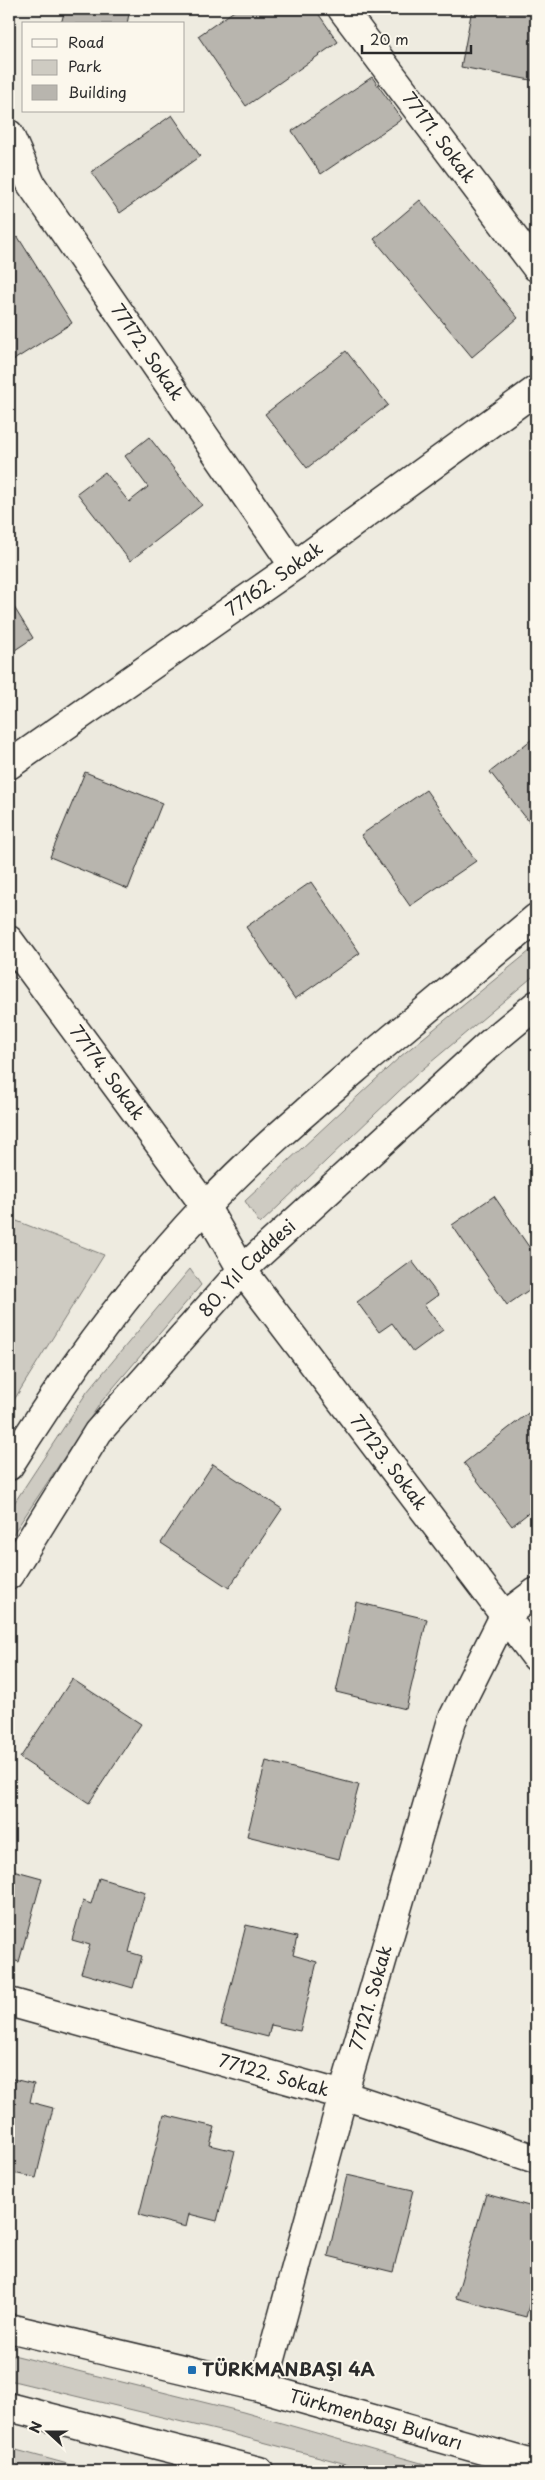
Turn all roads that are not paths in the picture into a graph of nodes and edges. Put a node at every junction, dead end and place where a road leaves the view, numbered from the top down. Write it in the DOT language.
graph roads {
  1 [pos="342,9"];
  2 [pos="9,134"];
  3 [pos="536,267"];
  4 [pos="536,390"];
  5 [pos="294,566"];
  6 [pos="9,765"];
  7 [pos="536,918"];
  8 [pos="9,940"];
  9 [pos="536,1005"];
  10 [pos="205,1206"];
  11 [pos="242,1270"];
  12 [pos="9,1466"];
  13 [pos="9,1576"];
  14 [pos="536,1592"];
  15 [pos="504,1616"];
  16 [pos="536,1657"];
  17 [pos="9,2002"];
  18 [pos="343,2095"];
  19 [pos="536,2159"];
  20 [pos="9,2328"];
  21 [pos="263,2388"];
  22 [pos="9,2407"];
  23 [pos="536,2463"];
  24 [pos="259,2471"];
  1 -- 3 [label="street, 77171. Sokak"];
  2 -- 5 [label="street, 77172. Sokak"];
  4 -- 5 [label="street, 77162. Sokak"];
  5 -- 6 [label="street, 77162. Sokak"];
  7 -- 10 [label="street"];
  8 -- 10 [label="street, 77174. Sokak"];
  9 -- 11 [label="street, 80. Yıl Caddesi"];
  10 -- 11 [label="street, 77174. Sokak"];
  10 -- 12 [label="street"];
  11 -- 13 [label="street, 80. Yıl Caddesi"];
  11 -- 15 [label="street, 77123. Sokak"];
  14 -- 15 [label="street"];
  15 -- 16 [label="street, 77123. Sokak"];
  15 -- 18 [label="street, 77121. Sokak"];
  17 -- 18 [label="street, 77122. Sokak"];
  18 -- 19 [label="street, 77122. Sokak"];
  18 -- 21 [label="street, 77121. Sokak"];
  20 -- 21 [label="street, Türkmenbaşı Bulvarı"];
  21 -- 23 [label="street, Türkmenbaşı Bulvarı"];
  22 -- 24 [label="street"];
}
